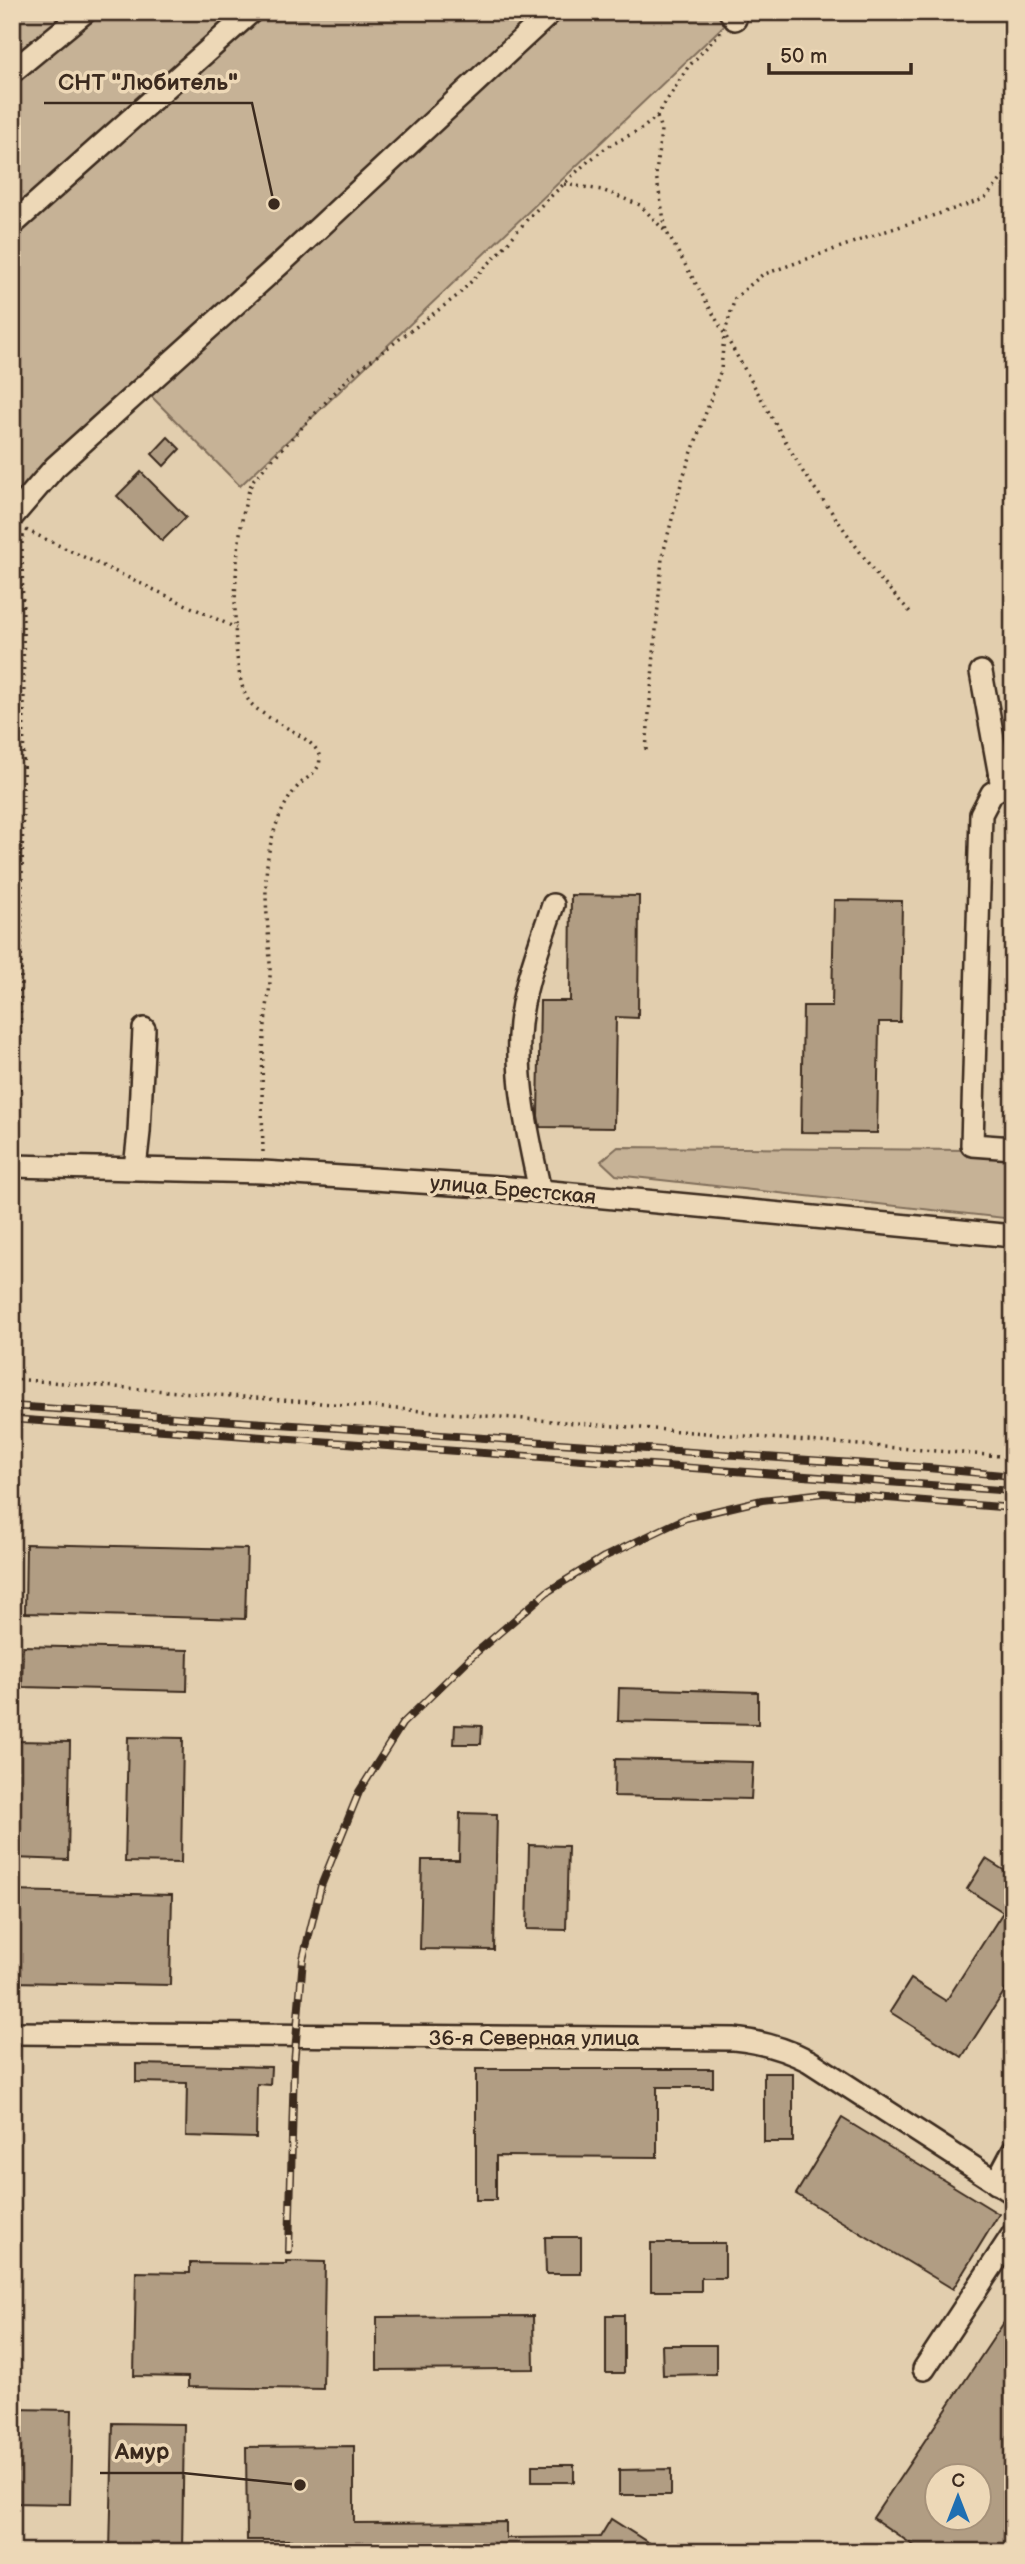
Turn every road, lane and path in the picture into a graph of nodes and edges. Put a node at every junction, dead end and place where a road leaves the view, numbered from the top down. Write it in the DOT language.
graph roads {
  1 [pos="251,12"];
  2 [pos="551,12"];
  3 [pos="74,16"];
  4 [pos="732,16"];
  5 [pos="12,72"];
  6 [pos="657,116"];
  7 [pos="1013,166"];
  8 [pos="564,184"];
  9 [pos="12,225"];
  10 [pos="666,231"];
  11 [pos="724,335"];
  12 [pos="18,527"];
  13 [pos="912,614"];
  14 [pos="236,628"];
  15 [pos="981,672"];
  16 [pos="646,750"];
  17 [pos="1007,784"];
  18 [pos="553,905"];
  19 [pos="144,1029"];
  20 [pos="1013,1148"];
  21 [pos="15,1166"];
  22 [pos="135,1168"];
  23 [pos="263,1172"];
  24 [pos="540,1191"];
  25 [pos="1013,1236"];
  26 [pos="12,1379"];
  27 [pos="1013,1457"];
  28 [pos="12,2033"];
  29 [pos="1013,2151"];
  30 [pos="1004,2188"];
  31 [pos="1013,2234"];
  32 [pos="924,2369"];
  1 -- 9 [label="street"];
  2 -- 12 [label="street"];
  3 -- 5 [label="street"];
  4 -- 6 [label="path"];
  6 -- 8 [label="path"];
  6 -- 10 [label="path"];
  7 -- 11 [label="path"];
  8 -- 10 [label="path"];
  8 -- 14 [label="path"];
  10 -- 11 [label="path"];
  11 -- 13 [label="path"];
  11 -- 16 [label="path"];
  12 -- 14 [label="path"];
  12 -- 21 [label="path"];
  14 -- 23 [label="path"];
  15 -- 17 [label="street"];
  17 -- 20 [label="street"];
  18 -- 24 [label="street"];
  19 -- 22 [label="street"];
  21 -- 22 [label="street, улица Брестская"];
  22 -- 23 [label="street, улица Брестская"];
  23 -- 24 [label="street, улица Брестская"];
  24 -- 25 [label="street, улица Брестская"];
  26 -- 27 [label="path"];
  28 -- 30 [label="street, 36-я Северная улица"];
  29 -- 30 [label="street"];
  31 -- 32 [label="street"];
}
